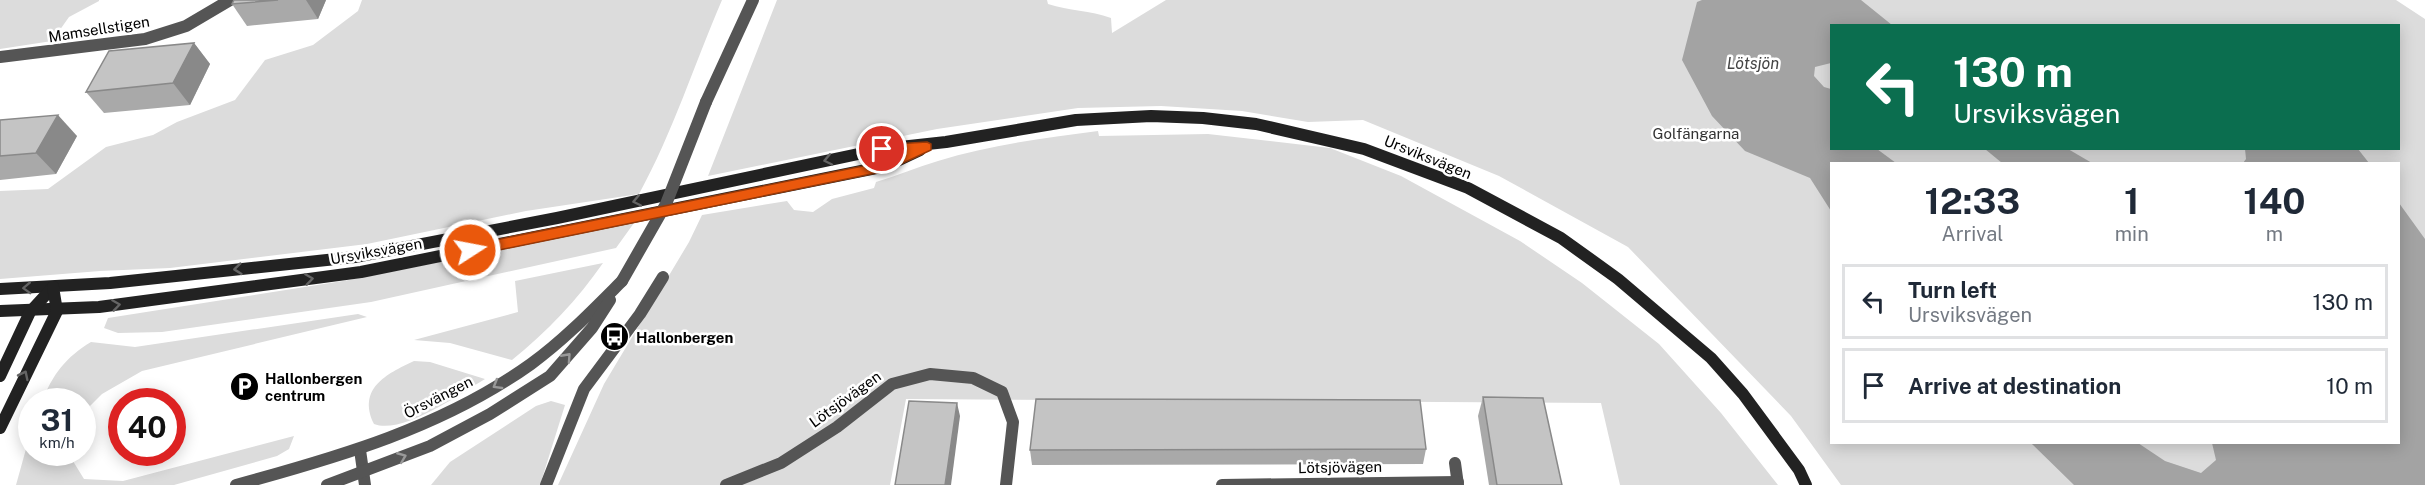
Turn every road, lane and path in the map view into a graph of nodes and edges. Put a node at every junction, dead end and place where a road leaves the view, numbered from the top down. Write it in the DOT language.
graph roads {
  1 [pos="230,0"];
  2 [pos="753,0"];
  3 [pos="0,57"];
  4 [pos="927,147"];
  5 [pos="663,277"];
  6 [pos="622,280"];
  7 [pos="53,287"];
  8 [pos="0,289"];
  9 [pos="0,311"];
  10 [pos="57,311"];
  11 [pos="30,312"];
  12 [pos="0,376"];
  13 [pos="0,428"];
  14 [pos="360,450"];
  15 [pos="325,462"];
  16 [pos="1455,463"];
  17 [pos="364,479"];
  18 [pos="1458,483"];
  19 [pos="236,485"];
  20 [pos="327,485"];
  21 [pos="546,485"];
  22 [pos="726,485"];
  23 [pos="1006,485"];
  24 [pos="1222,485"];
  25 [pos="1806,485"];
  1 -- 3 [label="street, Mamsellstigen"];
  2 -- 6 [label="street, Örsvängen, bridge"];
  4 -- 7 [label="street, Ursviksvägen, one-way"];
  10 -- 4 [label="street, Ursviksvägen, one-way"];
  4 -- 25 [label="street, Ursviksvägen"];
  5 -- 21 [label="street"];
  6 -- 14 [label="street, Örsvängen, one-way"];
  17 -- 6 [label="street, Örsvängen, one-way"];
  7 -- 8 [label="street, Ursviksvägen, one-way"];
  7 -- 10 [label="street"];
  7 -- 11 [label="street"];
  9 -- 11 [label="street, Ursviksvägen"];
  10 -- 11 [label="street, Ursviksvägen"];
  13 -- 10 [label="street, one-way"];
  11 -- 12 [label="street"];
  14 -- 15 [label="street, Örsvängen"];
  14 -- 17 [label="street"];
  15 -- 19 [label="street, Örsvängen"];
  15 -- 20 [label="street"];
  16 -- 18 [label="street, Lötsjövägen"];
  17 -- 20 [label="street, Örsvängen"];
  18 -- 24 [label="street, Lötsjövägen"];
  22 -- 23 [label="street, Lötsjövägen"];
}
